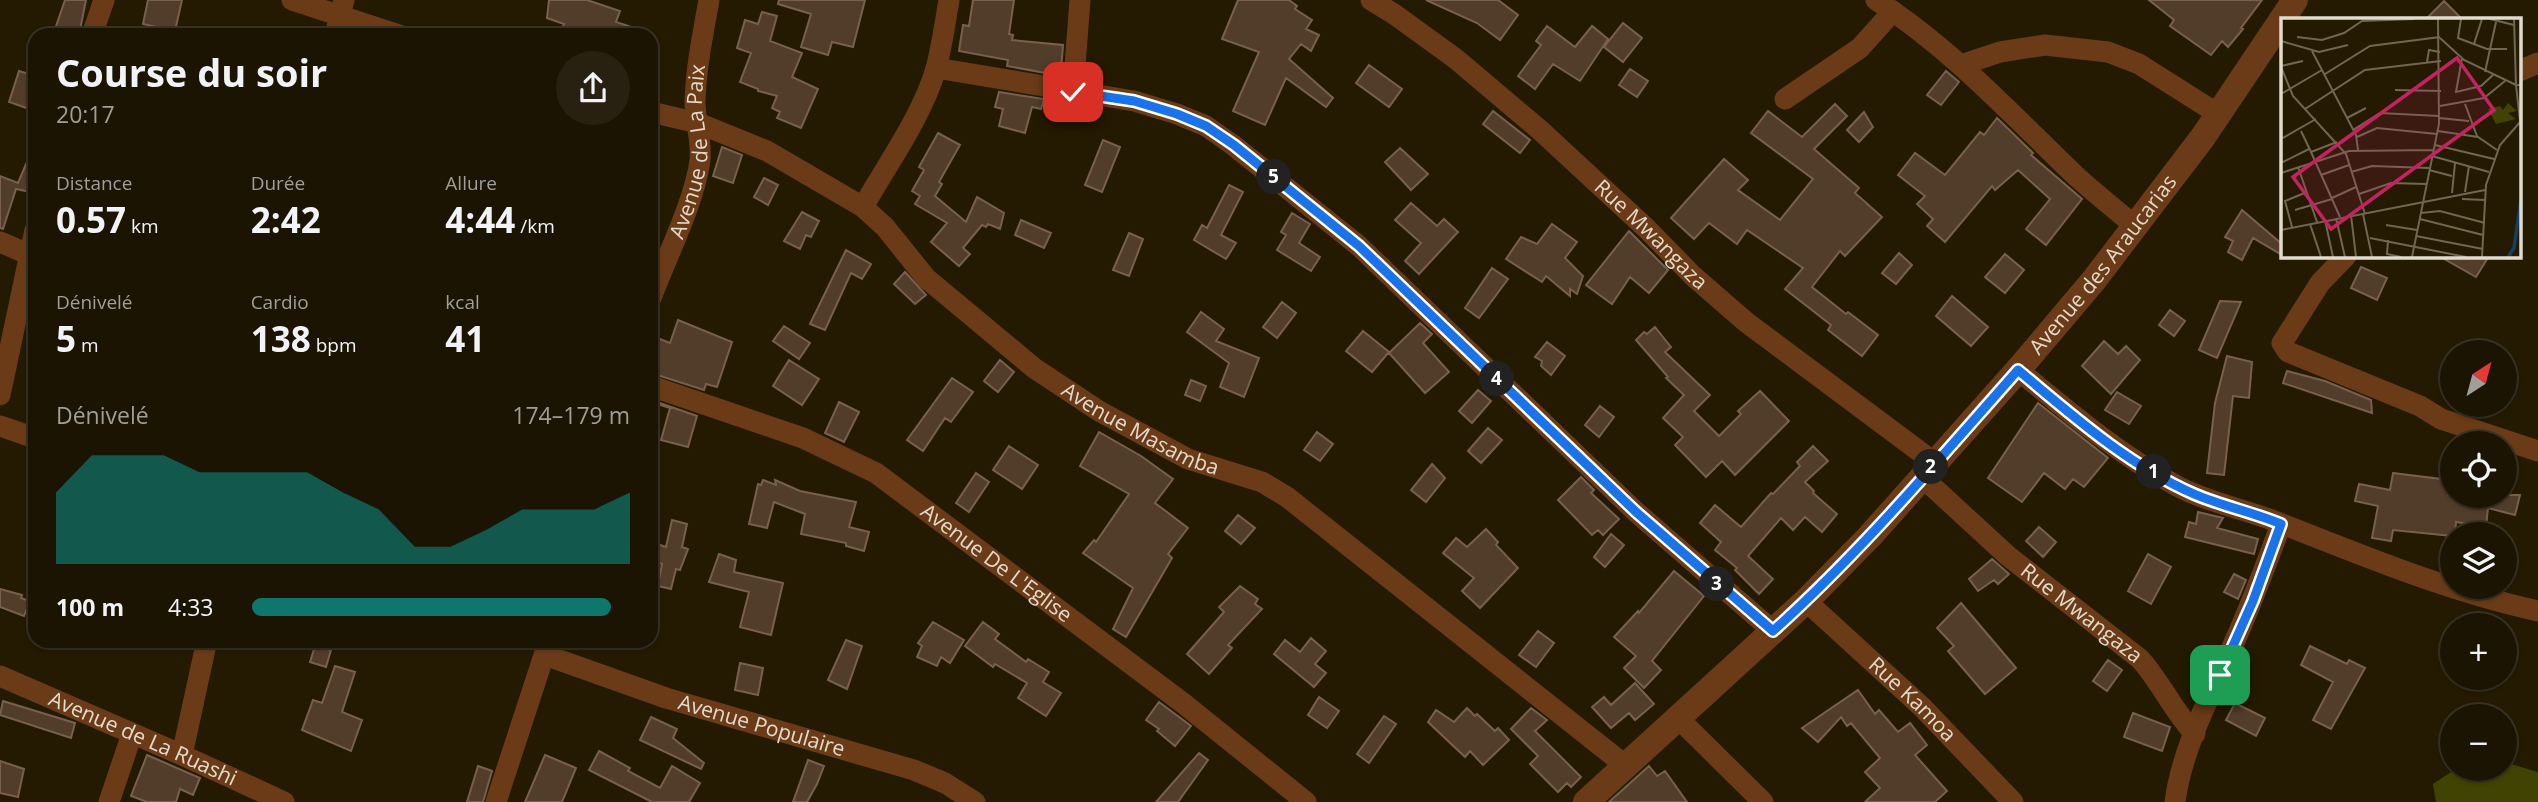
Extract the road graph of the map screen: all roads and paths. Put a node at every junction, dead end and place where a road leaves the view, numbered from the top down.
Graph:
1 (104, 0) edge
2 (292, 0) edge
3 (709, 0) edge
4 (949, 0) edge
5 (1080, 0) edge
6 (1371, 0) edge
7 (2295, 0) edge
8 (1884, 6) edge
9 (340, 17) edge
10 (2283, 18) edge
11 (2281, 21) edge
12 (94, 28) edge
13 (376, 28) edge
14 (2538, 63) edge
15 (1961, 65) junction
16 (936, 68) junction
17 (2520, 71) edge
18 (1073, 92) junction
19 (1784, 99) dead end
20 (658, 114) edge
21 (2218, 114) junction
22 (698, 123) junction
23 (863, 207) junction
24 (2135, 226) junction
25 (0, 242) edge
26 (28, 254) edge
27 (2345, 257) edge
28 (28, 259) edge
29 (658, 278) edge
30 (2018, 370) junction
31 (658, 388) edge
32 (0, 395) edge
33 (0, 426) edge
34 (28, 436) edge
35 (2538, 451) edge
36 (1928, 470) junction
37 (2281, 524) junction
38 (1806, 601) junction
39 (2538, 611) edge
40 (1773, 631) junction
41 (205, 648) edge
42 (547, 648) edge
43 (1, 678) edge
44 (1678, 718) junction
45 (2195, 733) junction
46 (132, 734) junction
47 (182, 755) junction
48 (1626, 766) junction
49 (109, 802) edge
50 (284, 802) edge
51 (496, 802) edge
52 (975, 802) edge
53 (1306, 802) edge
54 (1586, 802) edge
55 (1763, 802) edge
56 (2013, 802) edge
57 (2175, 802) edge

1 - 12 street
2 - 9 street
3 - 22 street, Avenue de La Paix
4 - 16 street
5 - 18 street
6 - 36 street, Rue Mwangaza
7 - 10 street, Avenue des Araucarias
8 - 15 street
8 - 19 street
9 - 13 street
11 - 21 street, Avenue des Araucarias
14 - 17 street
15 - 21 street
15 - 24 street
16 - 18 street
16 - 23 street
18 - 40 street
20 - 22 street, Avenue Masamba
21 - 24 street, Avenue des Araucarias
22 - 23 street, Avenue Masamba
22 - 29 street, Avenue de La Paix
23 - 48 street, Avenue Masamba
24 - 30 street, Avenue des Araucarias
25 - 26 street
27 - 35 street
28 - 32 street
30 - 36 street, Avenue des Araucarias
30 - 37 street
31 - 53 street, Avenue De L'Eglise
33 - 34 street
36 - 38 street, Avenue des Araucarias
36 - 45 street, Rue Mwangaza
37 - 39 street
37 - 45 street
38 - 40 street, Avenue des Araucarias
38 - 56 street, Rue Kamoa
40 - 44 street, Avenue des Araucarias
41 - 47 street
42 - 51 street
42 - 52 street, Avenue Populaire
43 - 46 street, Avenue de La Ruashi
44 - 48 street, Avenue des Araucarias
44 - 55 street
45 - 57 street
46 - 47 street, Avenue de La Ruashi
46 - 49 street
47 - 50 street, Avenue de La Ruashi
48 - 54 street, Avenue des Araucarias

